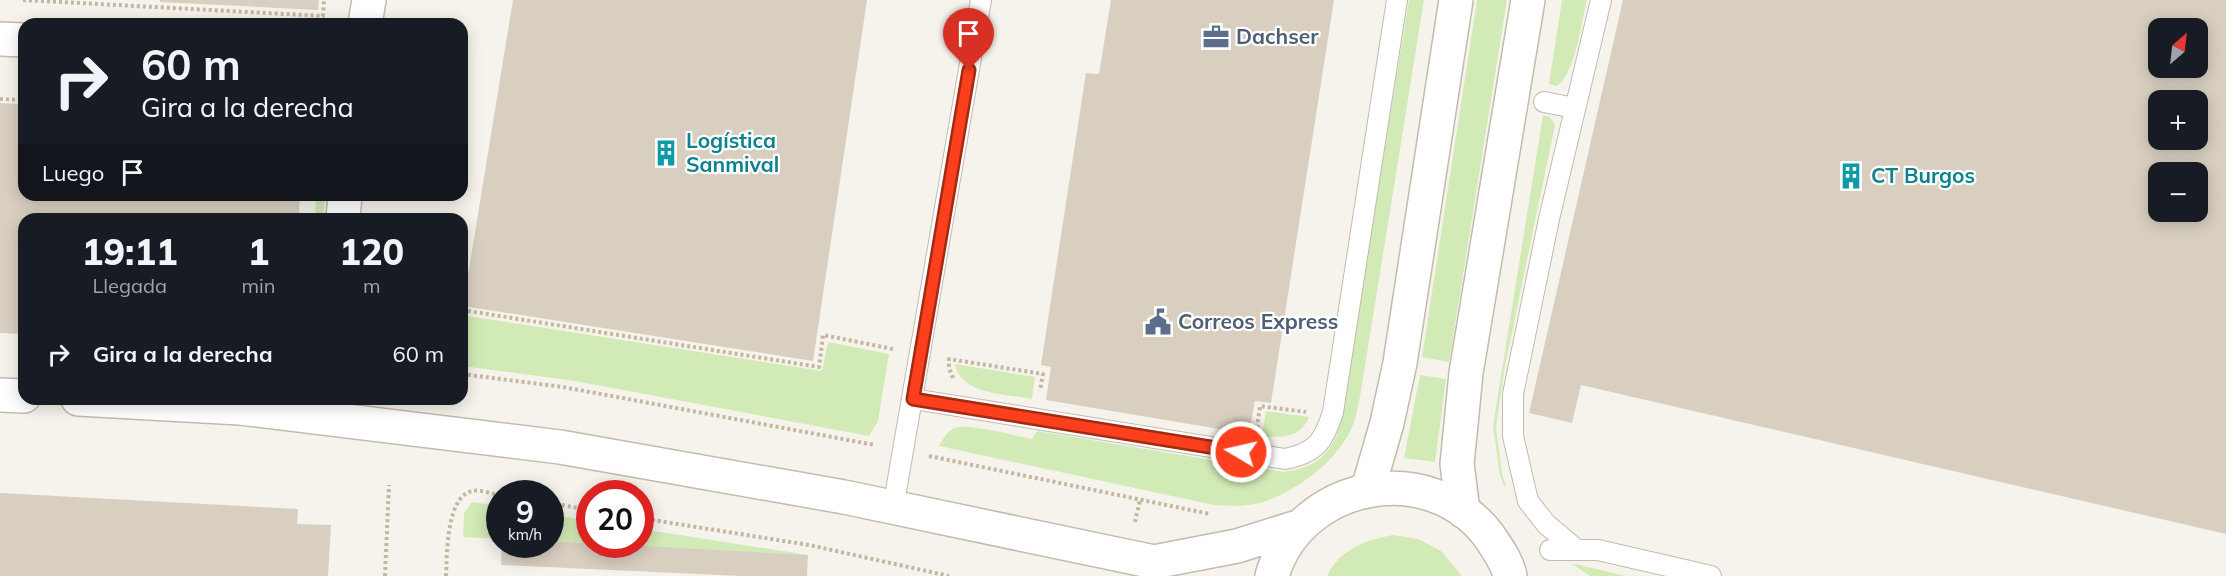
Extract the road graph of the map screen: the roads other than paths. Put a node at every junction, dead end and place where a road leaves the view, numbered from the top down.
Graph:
1 (369, 0) edge
2 (981, 0) edge
3 (1396, 0) edge
4 (1456, 0) edge
5 (1528, 0) edge
6 (1601, 0) edge
7 (366, 18) edge
8 (0, 39) edge
9 (18, 40) edge
10 (1544, 102) dead end
11 (1575, 108) junction
12 (0, 394) edge
13 (18, 396) edge
14 (913, 399) junction
15 (186, 405) edge
16 (329, 409) edge
17 (1368, 489) junction
18 (893, 508) junction
19 (1463, 511) junction
20 (1301, 526) junction
21 (1550, 550) dead end
22 (1577, 550) junction
23 (1165, 569) edge
24 (1512, 575) edge
25 (1272, 576) edge
26 (1711, 576) edge

1 - 7 street
2 - 14 lane
3 - 14 lane
4 - 17 street
5 - 19 street
6 - 11 lane
8 - 9 street
10 - 11 lane
11 - 22 lane
12 - 13 street
14 - 18 lane
15 - 16 street
16 - 18 street
17 - 19 street
17 - 20 street
18 - 23 street
19 - 24 street
20 - 23 street
20 - 25 street
21 - 22 lane
22 - 26 lane

